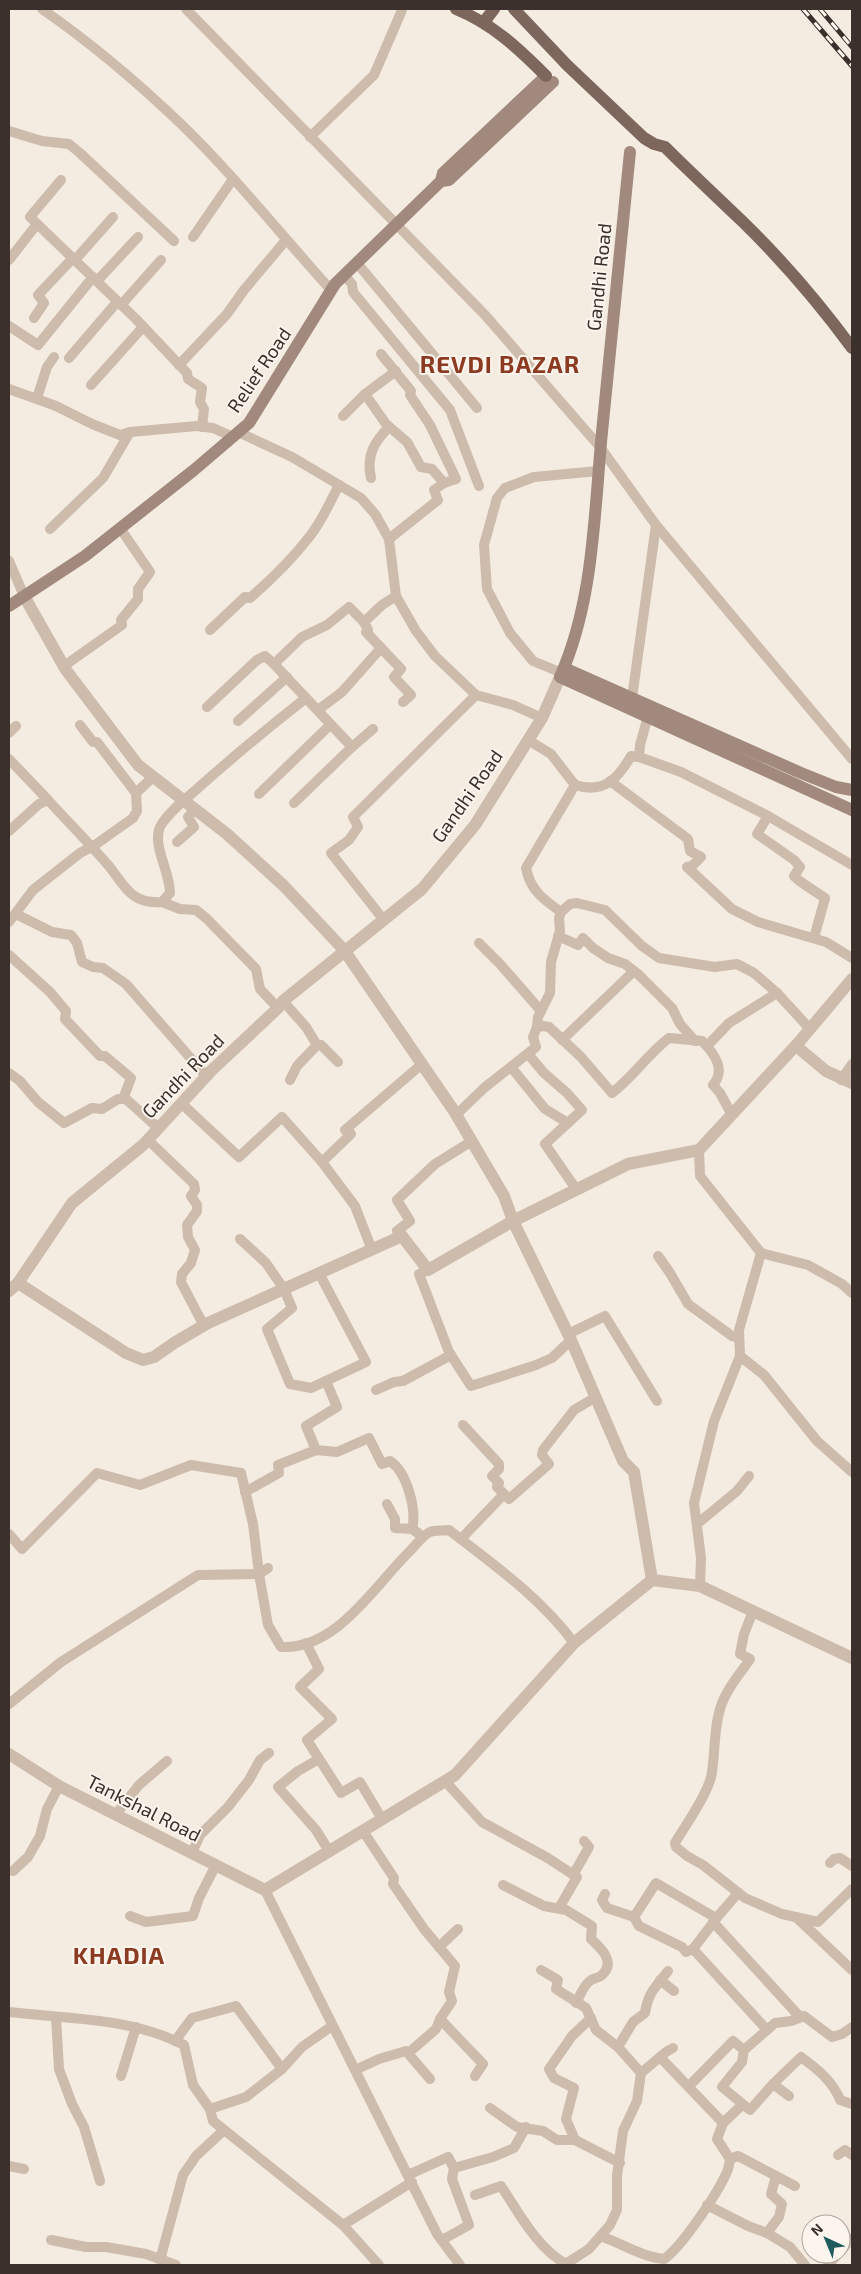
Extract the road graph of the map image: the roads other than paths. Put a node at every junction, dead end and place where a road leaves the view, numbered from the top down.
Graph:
1 (42, 9) edge
2 (186, 9) edge
3 (456, 9) edge
4 (494, 9) edge
5 (514, 9) edge
6 (402, 10) dead end
7 (486, 24) junction
8 (9, 131) edge
9 (310, 136) junction
10 (630, 152) dead end
11 (232, 179) junction
12 (61, 180) dead end
13 (113, 218) dead end
14 (37, 224) junction
15 (398, 224) junction
16 (138, 237) dead end
17 (193, 237) dead end
18 (286, 240) junction
19 (174, 241) dead end
20 (74, 259) junction
21 (9, 260) edge
22 (161, 260) dead end
23 (357, 262) junction
24 (344, 275) junction
25 (95, 279) junction
26 (332, 290) junction
27 (119, 303) junction
28 (34, 318) dead end
29 (9, 326) edge
30 (143, 327) junction
31 (852, 348) edge
32 (381, 354) dead end
33 (54, 357) dead end
34 (69, 358) dead end
35 (179, 365) junction
36 (396, 371) junction
37 (91, 385) dead end
38 (9, 389) edge
39 (365, 394) junction
40 (38, 398) junction
41 (477, 408) dead end
42 (343, 416) dead end
43 (202, 427) junction
44 (389, 427) junction
45 (130, 432) junction
46 (236, 434) junction
47 (600, 447) junction
48 (598, 471) junction
49 (371, 478) dead end
50 (444, 483) junction
51 (339, 485) junction
52 (479, 486) dead end
53 (656, 526) junction
54 (120, 528) junction
55 (50, 529) dead end
56 (389, 539) junction
57 (9, 562) edge
58 (24, 596) junction
59 (396, 596) junction
60 (9, 606) edge
61 (364, 622) junction
62 (210, 630) dead end
63 (381, 648) junction
64 (274, 664) junction
65 (64, 666) junction
66 (562, 673) junction
67 (286, 676) junction
68 (476, 695) junction
69 (306, 698) junction
70 (632, 698) junction
71 (403, 702) dead end
72 (207, 707) dead end
73 (318, 710) junction
74 (648, 716) junction
75 (542, 718) junction
76 (238, 721) dead end
77 (80, 725) dead end
78 (330, 725) junction
79 (374, 728) dead end
80 (528, 740) junction
81 (352, 747) junction
82 (638, 757) junction
83 (9, 759) edge
84 (852, 759) edge
85 (153, 777) junction
86 (610, 781) junction
87 (575, 786) junction
88 (852, 790) edge
89 (136, 793) junction
90 (259, 794) dead end
91 (48, 800) junction
92 (184, 801) junction
93 (294, 803) dead end
94 (195, 809) junction
95 (852, 810) edge
96 (768, 816) junction
97 (9, 831) edge
98 (176, 842) dead end
99 (90, 848) junction
100 (852, 866) edge
101 (162, 902) junction
102 (561, 912) junction
103 (16, 914) junction
104 (383, 919) junction
105 (9, 922) edge
106 (558, 936) junction
107 (814, 938) junction
108 (478, 943) dead end
109 (344, 950) junction
110 (9, 955) edge
111 (852, 958) edge
112 (634, 971) junction
113 (852, 979) edge
114 (777, 993) junction
115 (280, 1004) junction
116 (541, 1011) junction
117 (537, 1027) junction
118 (810, 1029) junction
119 (562, 1040) junction
120 (695, 1041) junction
121 (317, 1044) junction
122 (707, 1046) junction
123 (796, 1046) junction
124 (528, 1054) junction
125 (338, 1062) dead end
126 (422, 1064) junction
127 (852, 1064) edge
128 (511, 1067) junction
129 (9, 1073) edge
130 (207, 1078) junction
131 (290, 1080) dead end
132 (847, 1081) edge
133 (123, 1099) junction
134 (182, 1103) junction
135 (456, 1114) junction
136 (732, 1115) junction
137 (568, 1123) junction
138 (158, 1128) junction
139 (148, 1140) junction
140 (472, 1141) junction
141 (699, 1150) junction
142 (322, 1162) junction
143 (576, 1190) junction
144 (513, 1221) junction
145 (400, 1237) junction
146 (240, 1240) dead end
147 (372, 1250) junction
148 (761, 1253) junction
149 (658, 1256) dead end
150 (428, 1270) junction
151 (319, 1272) junction
152 (13, 1287) edge
153 (284, 1289) junction
154 (852, 1293) edge
155 (204, 1326) junction
156 (570, 1337) junction
157 (739, 1338) junction
158 (451, 1355) junction
159 (740, 1356) junction
160 (326, 1381) junction
161 (376, 1390) dead end
162 (596, 1397) junction
163 (657, 1401) dead end
164 (463, 1424) dead end
165 (316, 1450) junction
166 (852, 1472) edge
167 (749, 1476) dead end
168 (245, 1492) junction
169 (504, 1494) junction
170 (387, 1504) dead end
171 (697, 1524) junction
172 (412, 1530) junction
173 (9, 1534) edge
174 (424, 1537) junction
175 (461, 1539) junction
176 (268, 1568) dead end
177 (259, 1574) junction
178 (652, 1580) junction
179 (700, 1586) junction
180 (753, 1611) junction
181 (306, 1643) junction
182 (574, 1643) junction
183 (852, 1658) edge
184 (9, 1704) edge
185 (270, 1753) dead end
186 (9, 1754) edge
187 (319, 1759) junction
188 (166, 1761) dead end
189 (445, 1781) junction
190 (59, 1786) junction
191 (116, 1814) junction
192 (382, 1819) junction
193 (363, 1831) junction
194 (584, 1841) dead end
195 (329, 1851) junction
196 (192, 1853) junction
197 (830, 1863) dead end
198 (216, 1865) junction
199 (852, 1866) edge
200 (13, 1871) dead end
201 (573, 1875) junction
202 (503, 1885) dead end
203 (852, 1889) edge
204 (265, 1890) junction
205 (738, 1893) junction
206 (605, 1894) dead end
207 (559, 1908) junction
208 (130, 1916) dead end
209 (795, 1916) junction
210 (634, 1917) junction
211 (714, 1920) junction
212 (458, 1929) dead end
213 (439, 1947) junction
214 (693, 1949) junction
215 (541, 1970) dead end
216 (852, 1970) edge
217 (668, 1971) dead end
218 (660, 1980) junction
219 (674, 1991) dead end
220 (576, 2003) junction
221 (9, 2012) edge
222 (56, 2017) junction
223 (800, 2017) junction
224 (591, 2018) junction
225 (440, 2019) junction
226 (332, 2026) junction
227 (136, 2027) junction
228 (852, 2027) edge
229 (767, 2030) junction
230 (175, 2041) junction
231 (618, 2047) junction
232 (673, 2048) dead end
233 (413, 2049) dead end
234 (744, 2050) junction
235 (660, 2057) junction
236 (282, 2069) junction
237 (355, 2070) junction
238 (641, 2073) junction
239 (121, 2076) dead end
240 (475, 2076) dead end
241 (430, 2080) dead end
242 (773, 2084) junction
243 (689, 2086) junction
244 (789, 2096) dead end
245 (742, 2104) junction
246 (852, 2104) edge
247 (490, 2108) dead end
248 (210, 2109) junction
249 (723, 2123) junction
250 (526, 2127) junction
251 (224, 2130) junction
252 (575, 2140) junction
253 (851, 2150) edge
254 (838, 2155) dead end
255 (730, 2159) junction
256 (620, 2163) junction
257 (9, 2166) edge
258 (24, 2168) dead end
259 (454, 2168) junction
260 (776, 2176) junction
261 (410, 2179) junction
262 (100, 2181) dead end
263 (795, 2186) dead end
264 (475, 2196) dead end
265 (706, 2205) junction
266 (343, 2225) junction
267 (767, 2233) junction
268 (602, 2236) junction
269 (51, 2240) dead end
270 (442, 2240) junction
271 (160, 2260) junction
272 (176, 2265) edge
273 (379, 2265) edge
274 (460, 2265) edge
275 (565, 2265) edge
276 (804, 2265) edge

1 - 11 street
2 - 9 street
3 - 7 main road
4 - 7 main road
5 - 31 main road
6 - 9 street
7 - 15 main road, Relief Road
8 - 19 street
9 - 15 street
10 - 47 main road, Gandhi Road
11 - 17 street
11 - 18 street
12 - 14 street
13 - 20 street
14 - 20 street
14 - 21 street
15 - 23 main road, Relief Road
15 - 47 street
16 - 25 street
18 - 26 street
18 - 35 street
20 - 25 street
20 - 28 street
22 - 27 street
23 - 24 main road, Relief Road
23 - 41 street
24 - 26 main road, Relief Road
24 - 52 street
25 - 27 street
25 - 29 street
26 - 46 main road, Relief Road
27 - 30 street
27 - 34 street
30 - 35 street
30 - 37 street
32 - 36 street
33 - 40 street
35 - 43 street
36 - 39 street
36 - 50 street
38 - 40 street
39 - 42 street
39 - 44 street
40 - 45 street
43 - 45 street
43 - 46 street
44 - 49 street
44 - 50 street
45 - 55 street
46 - 51 street
46 - 54 main road, Relief Road
47 - 48 main road, Gandhi Road
47 - 53 street
48 - 66 main road, Gandhi Road
48 - 66 street
50 - 56 street
51 - 56 street
51 - 62 street
53 - 70 street
53 - 84 street
54 - 58 main road, Relief Road
54 - 65 street
56 - 59 street
57 - 58 street
58 - 60 main road, Relief Road
58 - 65 street
59 - 61 street
59 - 68 street
61 - 63 street
61 - 64 street
63 - 71 street
63 - 73 street
64 - 67 street
64 - 72 street
65 - 85 street
66 - 70 main road
66 - 74 main road
66 - 75 street, Gandhi Road
67 - 69 street
67 - 76 street
68 - 75 street
68 - 104 street
69 - 73 street
69 - 92 street
70 - 88 main road
73 - 78 street
74 - 82 street
74 - 95 main road
75 - 80 street, Gandhi Road
77 - 89 street
78 - 81 street
78 - 90 street
79 - 81 street
80 - 87 street
80 - 104 street, Gandhi Road
81 - 93 street
82 - 86 street
82 - 96 street
83 - 91 street
85 - 89 street
85 - 92 street
86 - 87 street
86 - 107 street
87 - 102 street
89 - 99 street
91 - 97 street
91 - 99 street
92 - 94 street
92 - 101 street
94 - 98 street
94 - 109 street
96 - 100 street
96 - 107 street
99 - 101 street
99 - 103 street
101 - 115 street
102 - 106 street
102 - 114 street
103 - 105 street
103 - 130 street
104 - 109 street, Gandhi Road
106 - 112 street
106 - 116 street
107 - 111 street
108 - 116 street
109 - 115 street, Gandhi Road
109 - 126 street
110 - 133 street
112 - 119 street
112 - 120 street
113 - 118 street
114 - 118 street
114 - 122 street
115 - 121 street
115 - 130 street, Gandhi Road
116 - 117 street
117 - 119 street
117 - 124 street
118 - 123 street
119 - 120 street
120 - 122 street
121 - 125 street
121 - 131 street
122 - 136 street
123 - 132 street
123 - 136 street
124 - 128 street
124 - 137 street
126 - 135 street
126 - 142 street
127 - 132 street
128 - 135 street
128 - 137 street
129 - 133 street
130 - 134 street, Gandhi Road
133 - 138 street
134 - 138 street, Gandhi Road
134 - 142 street
135 - 140 street
136 - 141 street
137 - 143 street
138 - 139 street, Gandhi Road
139 - 152 street, Gandhi Road
139 - 155 street
140 - 144 street
140 - 145 street
141 - 143 street
141 - 148 street
142 - 147 street
143 - 144 street
144 - 150 street
144 - 156 street
145 - 147 street
145 - 150 street
146 - 153 street
147 - 151 street
148 - 154 street
148 - 157 street
149 - 157 street
150 - 158 street
151 - 153 street
151 - 160 street
152 - 155 street
153 - 155 street
153 - 160 street
156 - 158 street
156 - 162 street
156 - 163 street
157 - 159 street
158 - 161 street
159 - 166 street
159 - 171 street
160 - 165 street
162 - 169 street
162 - 178 street
164 - 169 street
165 - 168 street
165 - 172 street
167 - 171 street
168 - 173 street
168 - 177 street
169 - 175 street
170 - 172 street
171 - 179 street
172 - 174 street
174 - 175 street
174 - 181 street
175 - 182 street
176 - 177 street
177 - 181 street
177 - 184 street
178 - 179 street
178 - 182 street
179 - 180 street
180 - 183 street
180 - 205 street
181 - 187 street
182 - 189 street
185 - 196 street
186 - 190 street, Tankshal Road
187 - 192 street
187 - 195 street
188 - 191 street
189 - 192 street
189 - 201 street
190 - 191 street, Tankshal Road
190 - 200 street
191 - 196 street, Tankshal Road
192 - 193 street
193 - 195 street
193 - 213 street
194 - 201 street
195 - 204 street
196 - 198 street, Tankshal Road
197 - 199 street
198 - 204 street, Tankshal Road
198 - 208 street
201 - 207 street
202 - 207 street
203 - 209 street
204 - 226 street
205 - 209 street
205 - 211 street
206 - 210 street
207 - 220 street
209 - 216 street
210 - 211 street
210 - 214 street
211 - 214 street
211 - 223 street
212 - 213 street
213 - 225 street
214 - 229 street
215 - 220 street
217 - 218 street
218 - 219 street
218 - 231 street
220 - 224 street
221 - 222 street
222 - 227 street
222 - 262 street
223 - 228 street
223 - 229 street
224 - 231 street
224 - 252 street
225 - 233 street
225 - 240 street
226 - 236 street
226 - 237 street
227 - 230 street
227 - 239 street
229 - 234 street
230 - 236 street
230 - 248 street
231 - 238 street
232 - 235 street
234 - 243 street
234 - 245 street
235 - 238 street
235 - 243 street
236 - 248 street
237 - 241 street
237 - 261 street
238 - 256 street
242 - 244 street
242 - 245 street
242 - 246 street
243 - 249 street
245 - 249 street
247 - 250 street
248 - 251 street
249 - 255 street
250 - 252 street
250 - 259 street
251 - 266 street
251 - 271 street
252 - 256 street
253 - 254 street
255 - 260 street
255 - 265 street
256 - 268 street
257 - 258 street
259 - 261 street
259 - 270 street
260 - 263 street
260 - 267 street
261 - 266 street
261 - 270 street
264 - 275 street
265 - 267 street
265 - 268 street
266 - 273 street
267 - 276 street
268 - 275 street
269 - 271 street
270 - 274 street
271 - 272 street

